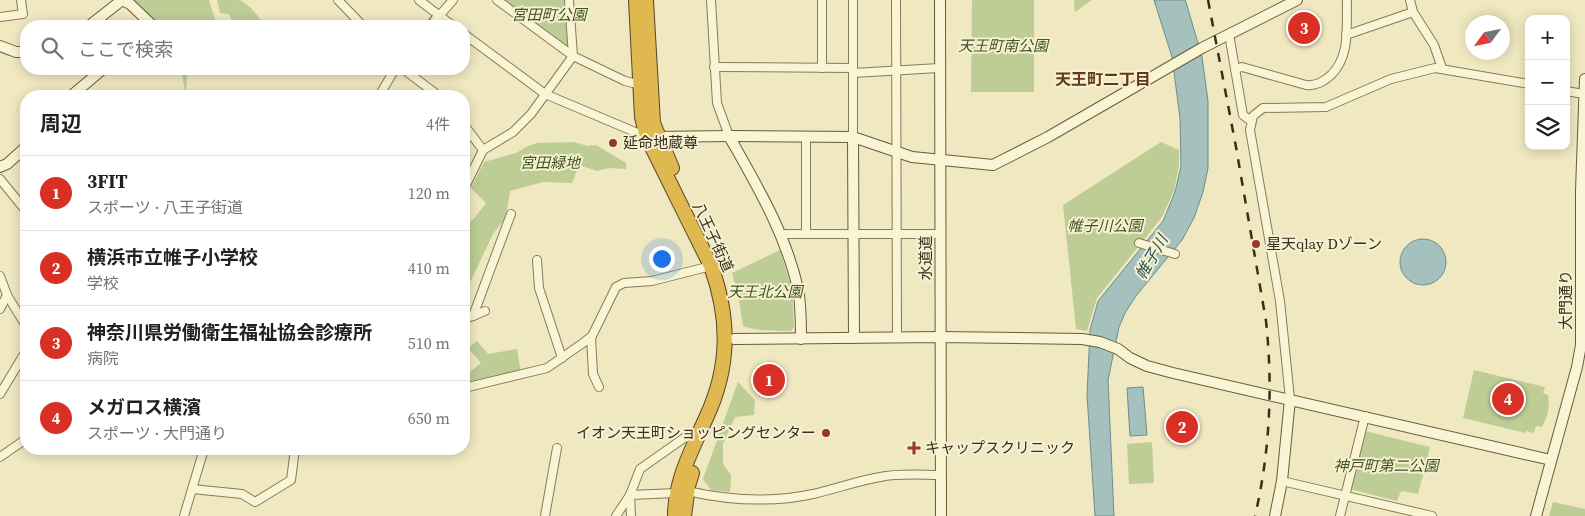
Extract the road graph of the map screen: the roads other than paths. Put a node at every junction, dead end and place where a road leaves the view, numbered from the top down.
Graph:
1 (21, 0) edge
2 (122, 0) edge
3 (338, 0) edge
4 (418, 0) edge
5 (453, 0) edge
6 (497, 0) edge
7 (569, 0) edge
8 (636, 0) edge
9 (646, 0) edge
10 (711, 0) edge
11 (822, 0) edge
12 (853, 0) edge
13 (896, 0) edge
14 (940, 0) edge
15 (1297, 0) edge
16 (1347, 0) edge
17 (1410, 0) edge
18 (1414, 12) junction
19 (0, 16) edge
20 (440, 16) junction
21 (97, 20) edge
22 (147, 20) edge
23 (356, 20) edge
24 (436, 20) edge
25 (445, 20) edge
26 (1229, 34) junction
27 (1346, 35) junction
28 (470, 38) edge
29 (0, 46) edge
30 (20, 52) edge
31 (573, 56) junction
32 (714, 67) junction
33 (822, 68) junction
34 (939, 68) junction
35 (1442, 68) junction
36 (1235, 69) junction
37 (853, 70) junction
38 (896, 72) junction
39 (95, 75) edge
40 (391, 75) edge
41 (411, 75) edge
42 (1585, 79) edge
43 (1525, 83) edge
44 (641, 84) junction
45 (78, 90) edge
46 (383, 90) edge
47 (431, 90) edge
48 (1570, 92) edge
49 (545, 94) junction
50 (1584, 94) edge
51 (1251, 121) junction
52 (470, 132) edge
53 (729, 136) junction
54 (806, 136) junction
55 (653, 137) junction
56 (853, 137) junction
57 (483, 150) junction
58 (20, 152) edge
59 (897, 152) junction
60 (940, 160) junction
61 (0, 167) edge
62 (470, 177) edge
63 (0, 179) edge
64 (20, 204) edge
65 (511, 214) dead end
66 (806, 233) junction
67 (854, 233) junction
68 (780, 234) junction
69 (897, 234) junction
70 (940, 234) junction
71 (1139, 243) dead end
72 (1175, 254) dead end
73 (537, 260) dead end
74 (711, 266) junction
75 (0, 276) edge
76 (2, 285) edge
77 (1583, 291) edge
78 (7, 295) junction
79 (0, 309) edge
80 (485, 311) dead end
81 (20, 316) edge
82 (472, 316) joint
83 (590, 337) junction
84 (941, 337) junction
85 (802, 338) junction
86 (854, 338) junction
87 (897, 338) junction
88 (734, 339) junction
89 (562, 358) junction
90 (20, 361) edge
91 (470, 387) edge
92 (599, 387) dead end
93 (0, 394) edge
94 (1290, 399) junction
95 (1365, 416) junction
96 (698, 435) junction
97 (20, 443) edge
98 (557, 448) dead end
99 (204, 455) edge
100 (294, 455) edge
101 (0, 457) edge
102 (1551, 460) junction
103 (941, 475) junction
104 (1282, 481) junction
105 (192, 488) junction
106 (682, 492) junction
107 (630, 495) junction
108 (1345, 496) junction
109 (184, 516) edge
110 (545, 516) edge
111 (616, 516) edge
112 (631, 516) edge
113 (675, 516) edge
114 (684, 516) edge
115 (941, 516) edge
116 (1275, 516) edge
117 (1340, 516) edge
118 (1432, 516) edge
119 (1536, 516) edge

1 - 19 street
2 - 21 street
2 - 22 street
3 - 23 street
4 - 20 street
5 - 20 street
6 - 31 street
7 - 31 street
8 - 44 highway, 八王子街道
9 - 55 highway, 八王子街道
10 - 32 street
11 - 33 street
12 - 37 street
13 - 38 street
14 - 34 street, 水道道
15 - 26 street
16 - 27 street
17 - 18 street
18 - 27 street
18 - 35 street
20 - 24 street
20 - 25 street
26 - 36 street
26 - 60 street
27 - 36 street
28 - 49 street
29 - 30 street
31 - 44 street
31 - 49 street
32 - 33 street
32 - 53 street
33 - 37 street
34 - 38 street
34 - 60 street, 水道道
35 - 43 street
35 - 51 street
36 - 51 street
37 - 38 street
37 - 56 street
38 - 59 street
39 - 45 street
40 - 46 street
41 - 47 street
42 - 50 street, 大門通り
44 - 55 highway, 八王子街道
48 - 50 street
49 - 55 street
49 - 57 street
50 - 77 street, 大門通り
51 - 94 street
52 - 57 street
53 - 54 street
53 - 55 street
53 - 68 street
54 - 56 street
54 - 66 street
55 - 74 highway, 八王子街道
55 - 88 highway, 八王子街道
56 - 59 street
56 - 67 street
57 - 62 street
58 - 61 street
59 - 60 street
59 - 69 street
60 - 70 street, 水道道
63 - 64 street
65 - 82 street
66 - 67 street
66 - 68 street
67 - 69 street
67 - 86 street
68 - 85 street
69 - 70 street
69 - 87 street
70 - 84 street, 水道道
71 - 72 street
73 - 89 street
74 - 83 street
74 - 96 highway, 八王子街道
75 - 76 street
76 - 78 street
77 - 102 street, 大門通り
78 - 79 street
78 - 81 street
80 - 82 street
83 - 89 street
83 - 92 street
84 - 87 street
84 - 94 street
84 - 103 street, 水道道
85 - 86 street
85 - 88 street
86 - 87 street
88 - 106 highway, 八王子街道
89 - 91 street
90 - 93 street
94 - 95 street
94 - 104 street
95 - 102 street
95 - 108 street
96 - 106 highway, 八王子街道
96 - 107 street
97 - 101 street
98 - 110 street
99 - 105 street
100 - 105 street
102 - 119 street, 大門通り
103 - 106 street
103 - 115 street, 水道道
104 - 108 street
104 - 116 street
105 - 109 street
106 - 107 street
106 - 113 highway, 八王子街道
106 - 114 highway, 八王子街道
107 - 111 street
107 - 112 street
108 - 117 street
108 - 118 street

